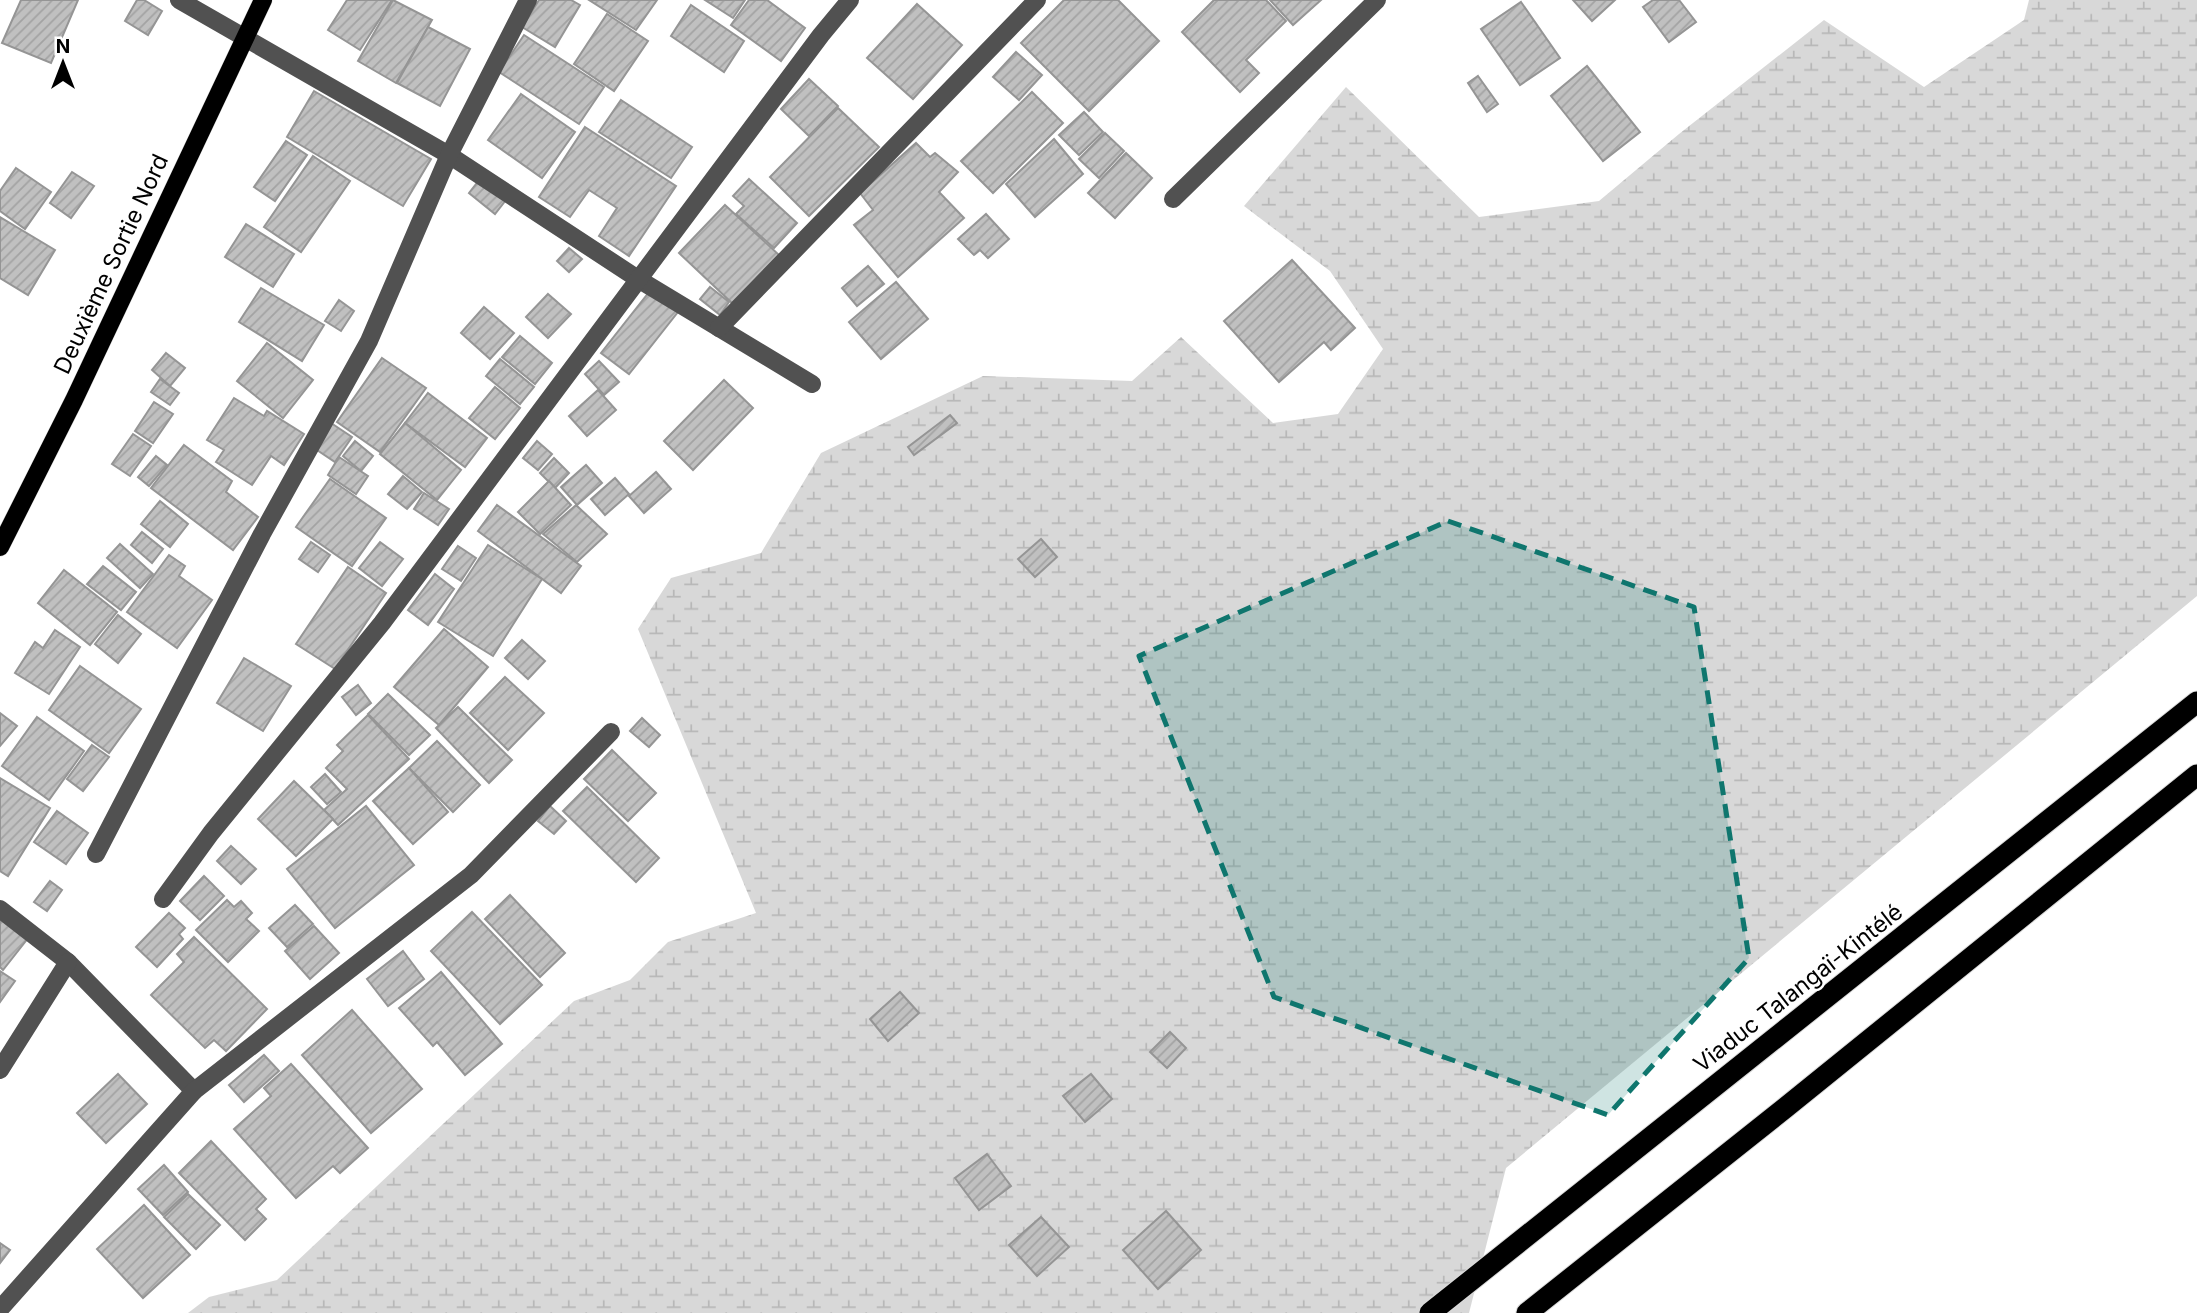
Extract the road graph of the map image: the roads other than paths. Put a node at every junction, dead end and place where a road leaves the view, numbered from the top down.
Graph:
1 (179, 0) edge
2 (263, 0) edge
3 (528, 0) edge
4 (850, 0) edge
5 (1037, 0) edge
6 (1377, 0) edge
7 (244, 38) junction
8 (449, 155) junction
9 (1173, 199) dead end
10 (638, 279) junction
11 (719, 328) junction
12 (812, 384) dead end
13 (0, 547) edge
14 (2197, 702) edge
15 (611, 732) dead end
16 (2197, 775) edge
17 (96, 854) dead end
18 (163, 899) dead end
19 (0, 909) edge
20 (68, 962) junction
21 (0, 1070) edge
22 (194, 1091) junction
23 (0, 1309) edge
24 (1430, 1313) edge
25 (1527, 1313) edge

1 - 7 street
2 - 7 main road, Deuxième Sortie Nord
3 - 8 street
4 - 10 street
5 - 11 street
6 - 9 street
7 - 8 street
7 - 13 main road, Deuxième Sortie Nord
8 - 10 street
8 - 17 street
10 - 11 street
10 - 18 street
11 - 12 street
14 - 24 highway, Viaduc Talangaï-Kintélé
15 - 22 street
16 - 25 highway
19 - 20 street
20 - 21 street
20 - 22 street
22 - 23 street

